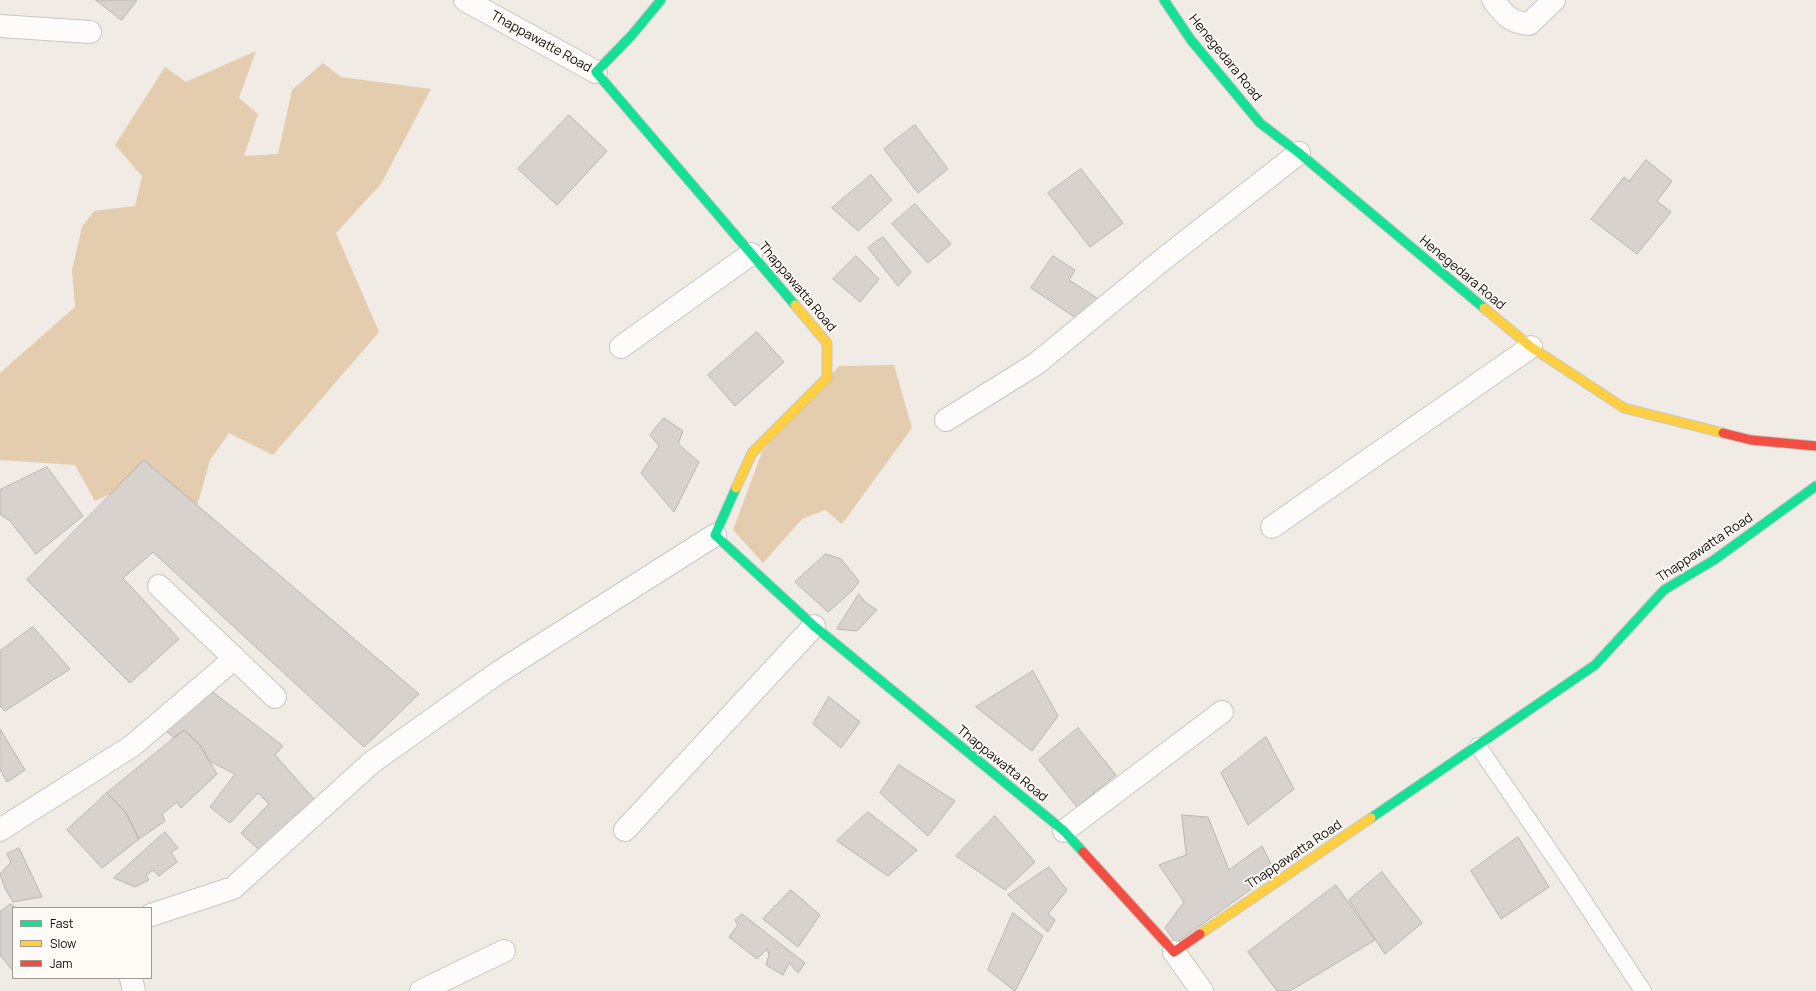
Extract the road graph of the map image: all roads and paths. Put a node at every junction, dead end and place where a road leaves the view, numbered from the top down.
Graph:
1 (465, 0) edge
2 (661, 0) edge
3 (1164, 0) edge
4 (1493, 0) edge
5 (1554, 0) edge
6 (0, 26) edge
7 (90, 32) dead end
8 (596, 72) junction
9 (1299, 153) junction
10 (751, 254) junction
11 (621, 347) dead end
12 (1530, 347) junction
13 (946, 420) dead end
14 (1816, 446) edge
15 (1816, 486) edge
16 (1272, 527) dead end
17 (715, 535) junction
18 (158, 586) dead end
19 (814, 626) junction
20 (235, 658) junction
21 (275, 696) dead end
22 (1222, 712) dead end
23 (1478, 746) junction
24 (0, 830) edge
25 (625, 830) dead end
26 (1064, 832) junction
27 (152, 915) edge
28 (504, 951) dead end
29 (1174, 952) junction
30 (131, 979) edge
31 (134, 991) edge
32 (421, 991) edge
33 (1202, 991) edge
34 (1643, 991) edge

1 - 8 street, Thappawatte Road
2 - 8 street
3 - 9 street, Henegedara Road
4 - 5 street
6 - 7 street
8 - 10 street, Thappawatta Road
9 - 12 street, Henegedara Road
9 - 13 street
10 - 11 street
10 - 17 street, Thappawatta Road
12 - 14 street, Henegedara Road
12 - 16 street
15 - 23 street, Thappawatta Road
17 - 19 street, Thappawatta Road
17 - 27 street
18 - 20 street
19 - 25 street
19 - 26 street, Thappawatta Road
20 - 21 street
20 - 24 street
22 - 26 street
23 - 29 street, Thappawatta Road
23 - 34 lane
26 - 29 street, Thappawatta Road
28 - 32 street
29 - 33 street
30 - 31 street

